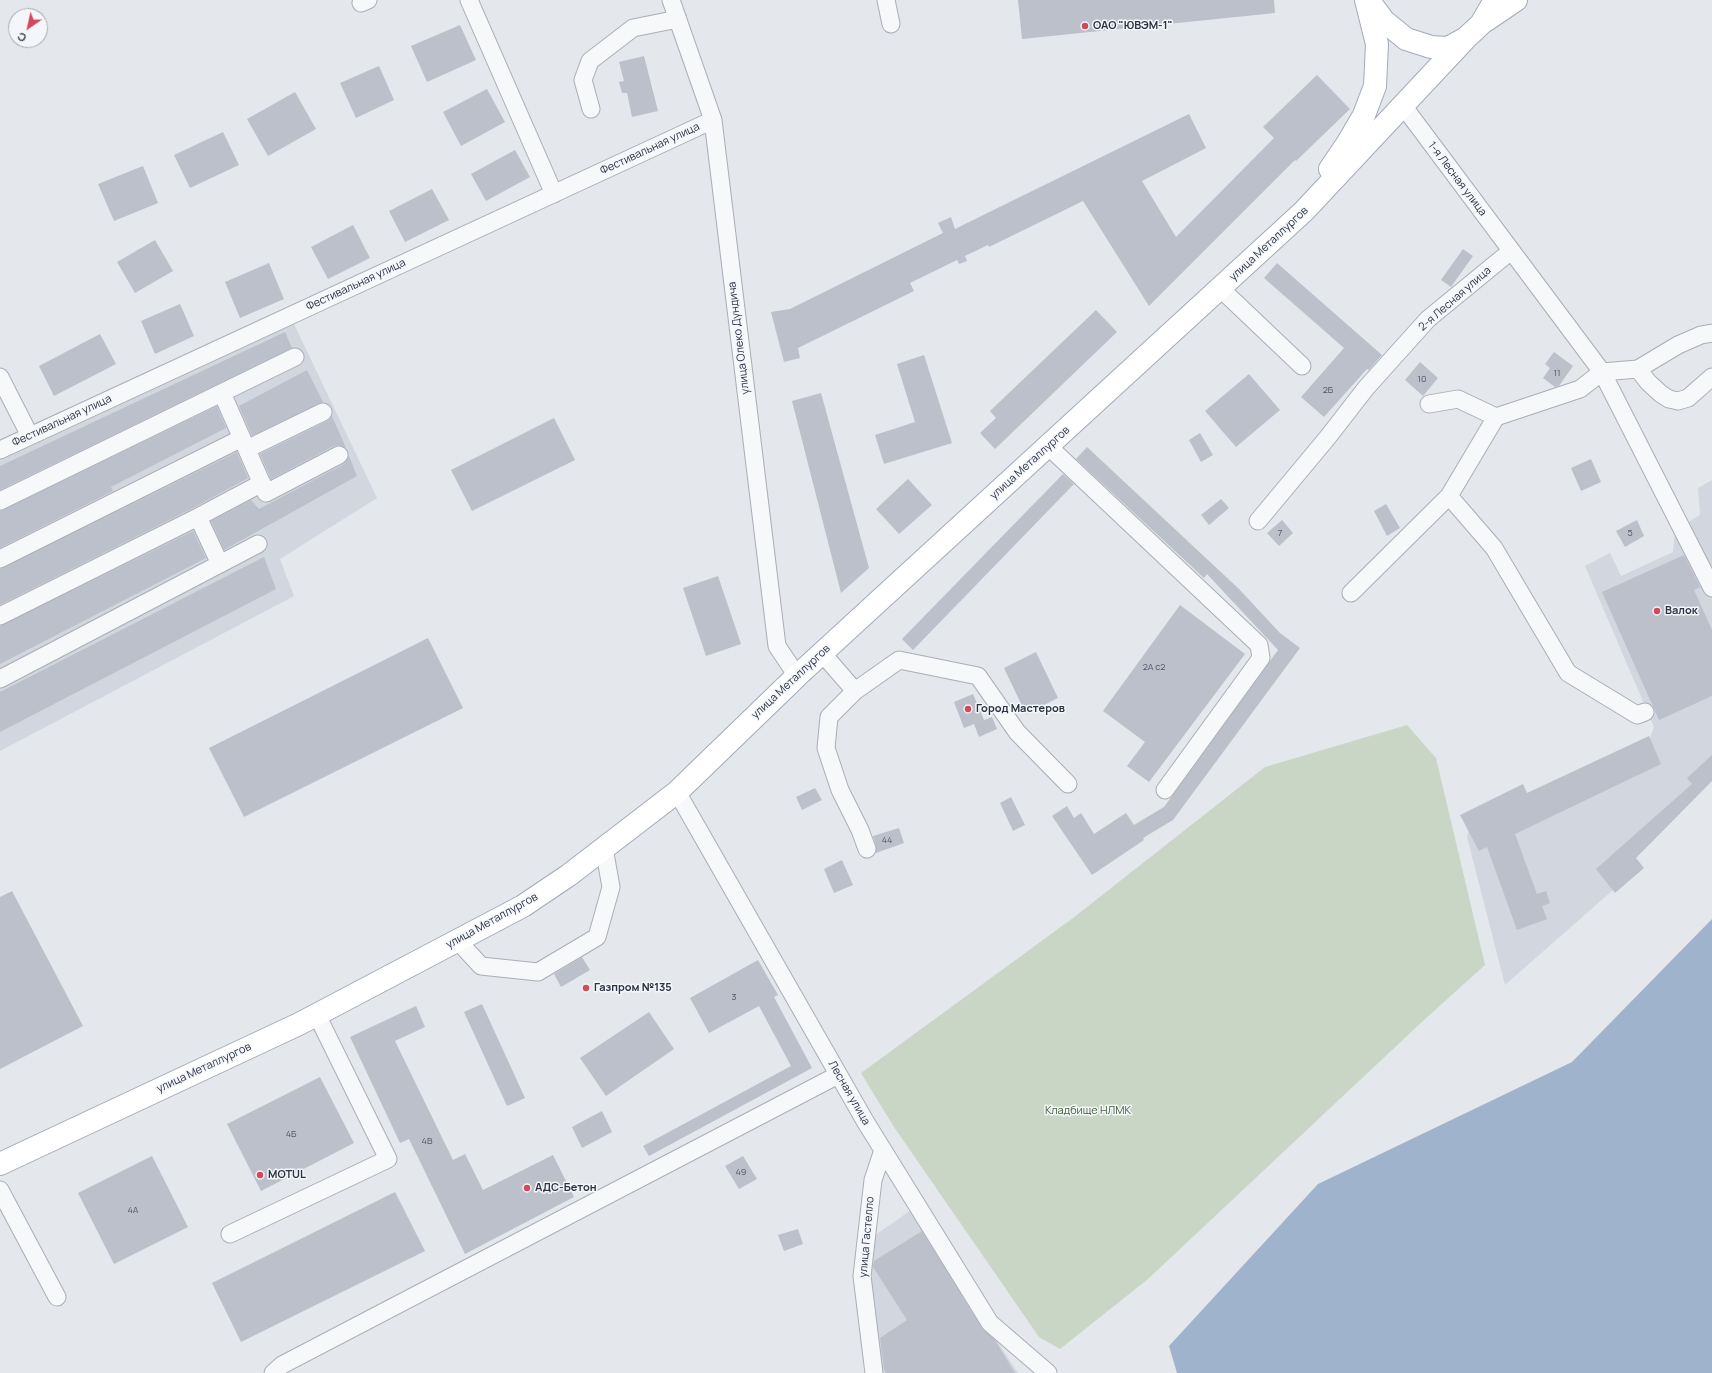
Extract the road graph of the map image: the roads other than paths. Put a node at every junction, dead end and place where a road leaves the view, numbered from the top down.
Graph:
1 (469, 0) edge
2 (671, 0) edge
3 (886, 0) edge
4 (1367, 0) edge
5 (1495, 0) edge
6 (1516, 0) edge
7 (678, 19) junction
8 (891, 24) dead end
9 (1474, 31) junction
10 (1404, 107) junction
11 (591, 109) dead end
12 (713, 120) junction
13 (554, 194) junction
14 (1304, 211) junction
15 (1511, 251) junction
16 (1221, 289) junction
17 (1712, 333) edge
18 (295, 357) dead end
19 (1302, 366) dead end
20 (1638, 369) junction
21 (1602, 372) junction
22 (0, 377) edge
23 (1712, 377) edge
24 (222, 393) junction
25 (1429, 404) dead end
26 (323, 412) dead end
27 (1496, 417) junction
28 (30, 436) junction
29 (244, 443) junction
30 (1048, 446) junction
31 (0, 450) edge
32 (339, 455) dead end
33 (262, 482) junction
34 (1449, 496) junction
35 (0, 501) edge
36 (198, 517) junction
37 (1258, 521) dead end
38 (258, 544) dead end
39 (0, 559) edge
40 (220, 564) junction
41 (1712, 588) edge
42 (1350, 593) dead end
43 (0, 616) edge
44 (822, 653) junction
45 (797, 676) junction
46 (0, 679) edge
47 (855, 691) junction
48 (1644, 712) dead end
49 (1068, 784) dead end
50 (1165, 790) dead end
51 (677, 792) junction
52 (604, 848) junction
53 (867, 849) dead end
54 (457, 940) junction
55 (317, 1015) junction
56 (838, 1075) junction
57 (882, 1150) junction
58 (0, 1164) edge
59 (0, 1190) edge
60 (230, 1234) dead end
61 (57, 1297) dead end
62 (273, 1373) edge
63 (874, 1373) edge
64 (1048, 1373) edge

1 - 13 street
2 - 7 street, улица Олеко Дундича
3 - 8 street
4 - 9 main road
4 - 14 main road
5 - 9 main road
6 - 9 main road, улица Металлургов
7 - 11 street
7 - 12 street, улица Олеко Дундича
9 - 10 main road, улица Металлургов
10 - 14 main road, улица Металлургов
10 - 15 street, 1-я Лесная улица
12 - 13 street, Фестивальная улица
12 - 45 street, улица Олеко Дундича
13 - 28 street, Фестивальная улица
14 - 16 main road, улица Металлургов
15 - 21 street
15 - 37 street, 2-я Лесная улица
16 - 19 street
16 - 30 main road, улица Металлургов
17 - 20 street
18 - 24 street
20 - 21 street
20 - 23 street
21 - 27 street
21 - 41 street
22 - 28 street
24 - 29 street
24 - 35 street
25 - 27 street
26 - 29 street
27 - 34 street
28 - 31 street, Фестивальная улица
29 - 33 street
29 - 39 street
30 - 44 main road, улица Металлургов
30 - 50 street
32 - 33 street
33 - 36 street
34 - 42 street
34 - 48 street
36 - 40 street
36 - 43 street
38 - 40 street
40 - 46 street
44 - 45 main road, улица Металлургов
44 - 47 street
45 - 51 main road, улица Металлургов
47 - 49 street
47 - 53 street
51 - 52 main road, улица Металлургов
51 - 56 street, Лесная улица
52 - 54 main road, улица Металлургов
52 - 54 street
54 - 55 main road, улица Металлургов
55 - 58 main road, улица Металлургов
55 - 60 street
56 - 57 street, Лесная улица
56 - 62 street
57 - 63 street, улица Гастелло
57 - 64 street, Лесная улица
59 - 61 street

